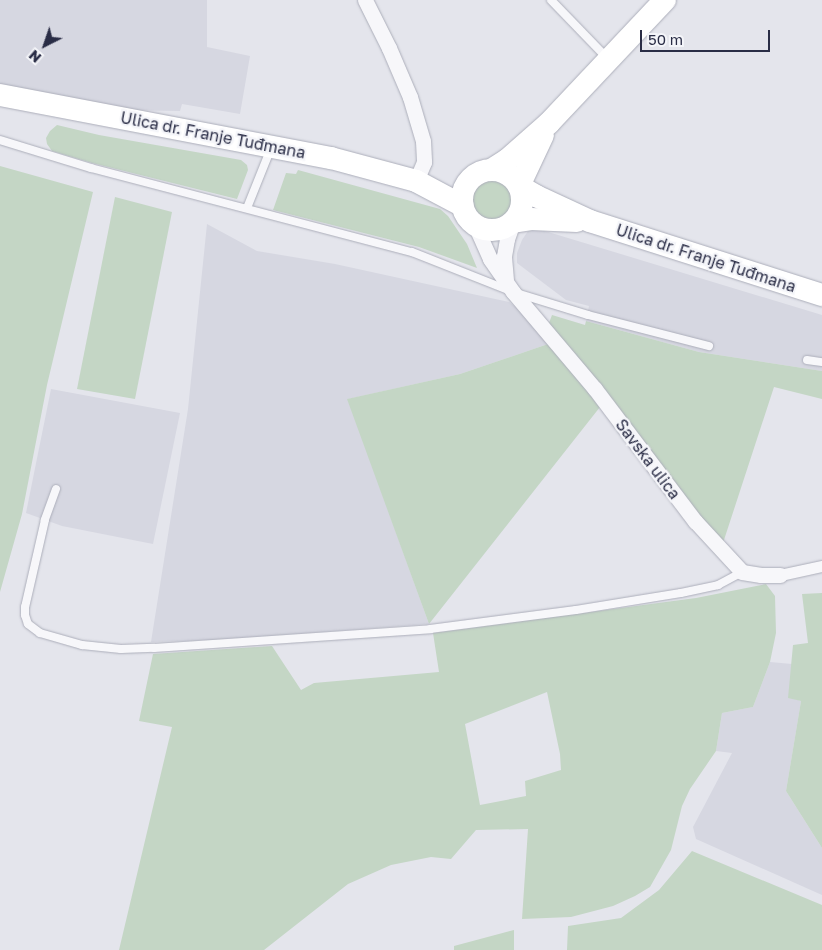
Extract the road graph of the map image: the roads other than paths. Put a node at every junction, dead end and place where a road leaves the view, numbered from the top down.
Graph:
1 (365, 0) edge
2 (551, 0) edge
3 (665, 0) edge
4 (608, 59) junction
5 (0, 95) edge
6 (550, 123) junction
7 (0, 140) edge
8 (272, 146) junction
9 (491, 170) junction
10 (471, 179) junction
11 (420, 182) junction
12 (519, 186) junction
13 (463, 206) junction
14 (247, 208) junction
15 (590, 221) junction
16 (514, 222) junction
17 (475, 225) junction
18 (510, 287) junction
19 (822, 295) edge
20 (709, 346) dead end
21 (807, 360) dead end
22 (822, 362) edge
23 (56, 489) dead end
24 (822, 566) edge
25 (742, 572) junction
26 (780, 575) joint

1 - 11 street
2 - 4 lane
3 - 4 main road
4 - 6 main road
5 - 8 main road, Ulica dr. Franje Tuđmana
6 - 9 main road
6 - 12 main road
7 - 14 lane
8 - 11 main road, Ulica dr. Franje Tuđmana
8 - 14 lane
9 - 10 main road
9 - 12 main road
10 - 11 main road, Ulica dr. Franje Tuđmana
10 - 13 main road
11 - 13 main road, Ulica dr. Franje Tuđmana
12 - 15 main road, Ulica dr. Franje Tuđmana
12 - 16 main road
13 - 17 main road
14 - 18 lane
15 - 16 main road, Ulica dr. Franje Tuđmana
15 - 19 main road, Ulica dr. Franje Tuđmana
16 - 17 main road
16 - 18 street
17 - 18 street, Savska ulica
18 - 20 lane
18 - 25 street, Savska ulica
21 - 22 lane
23 - 25 lane
24 - 26 street
25 - 26 street

